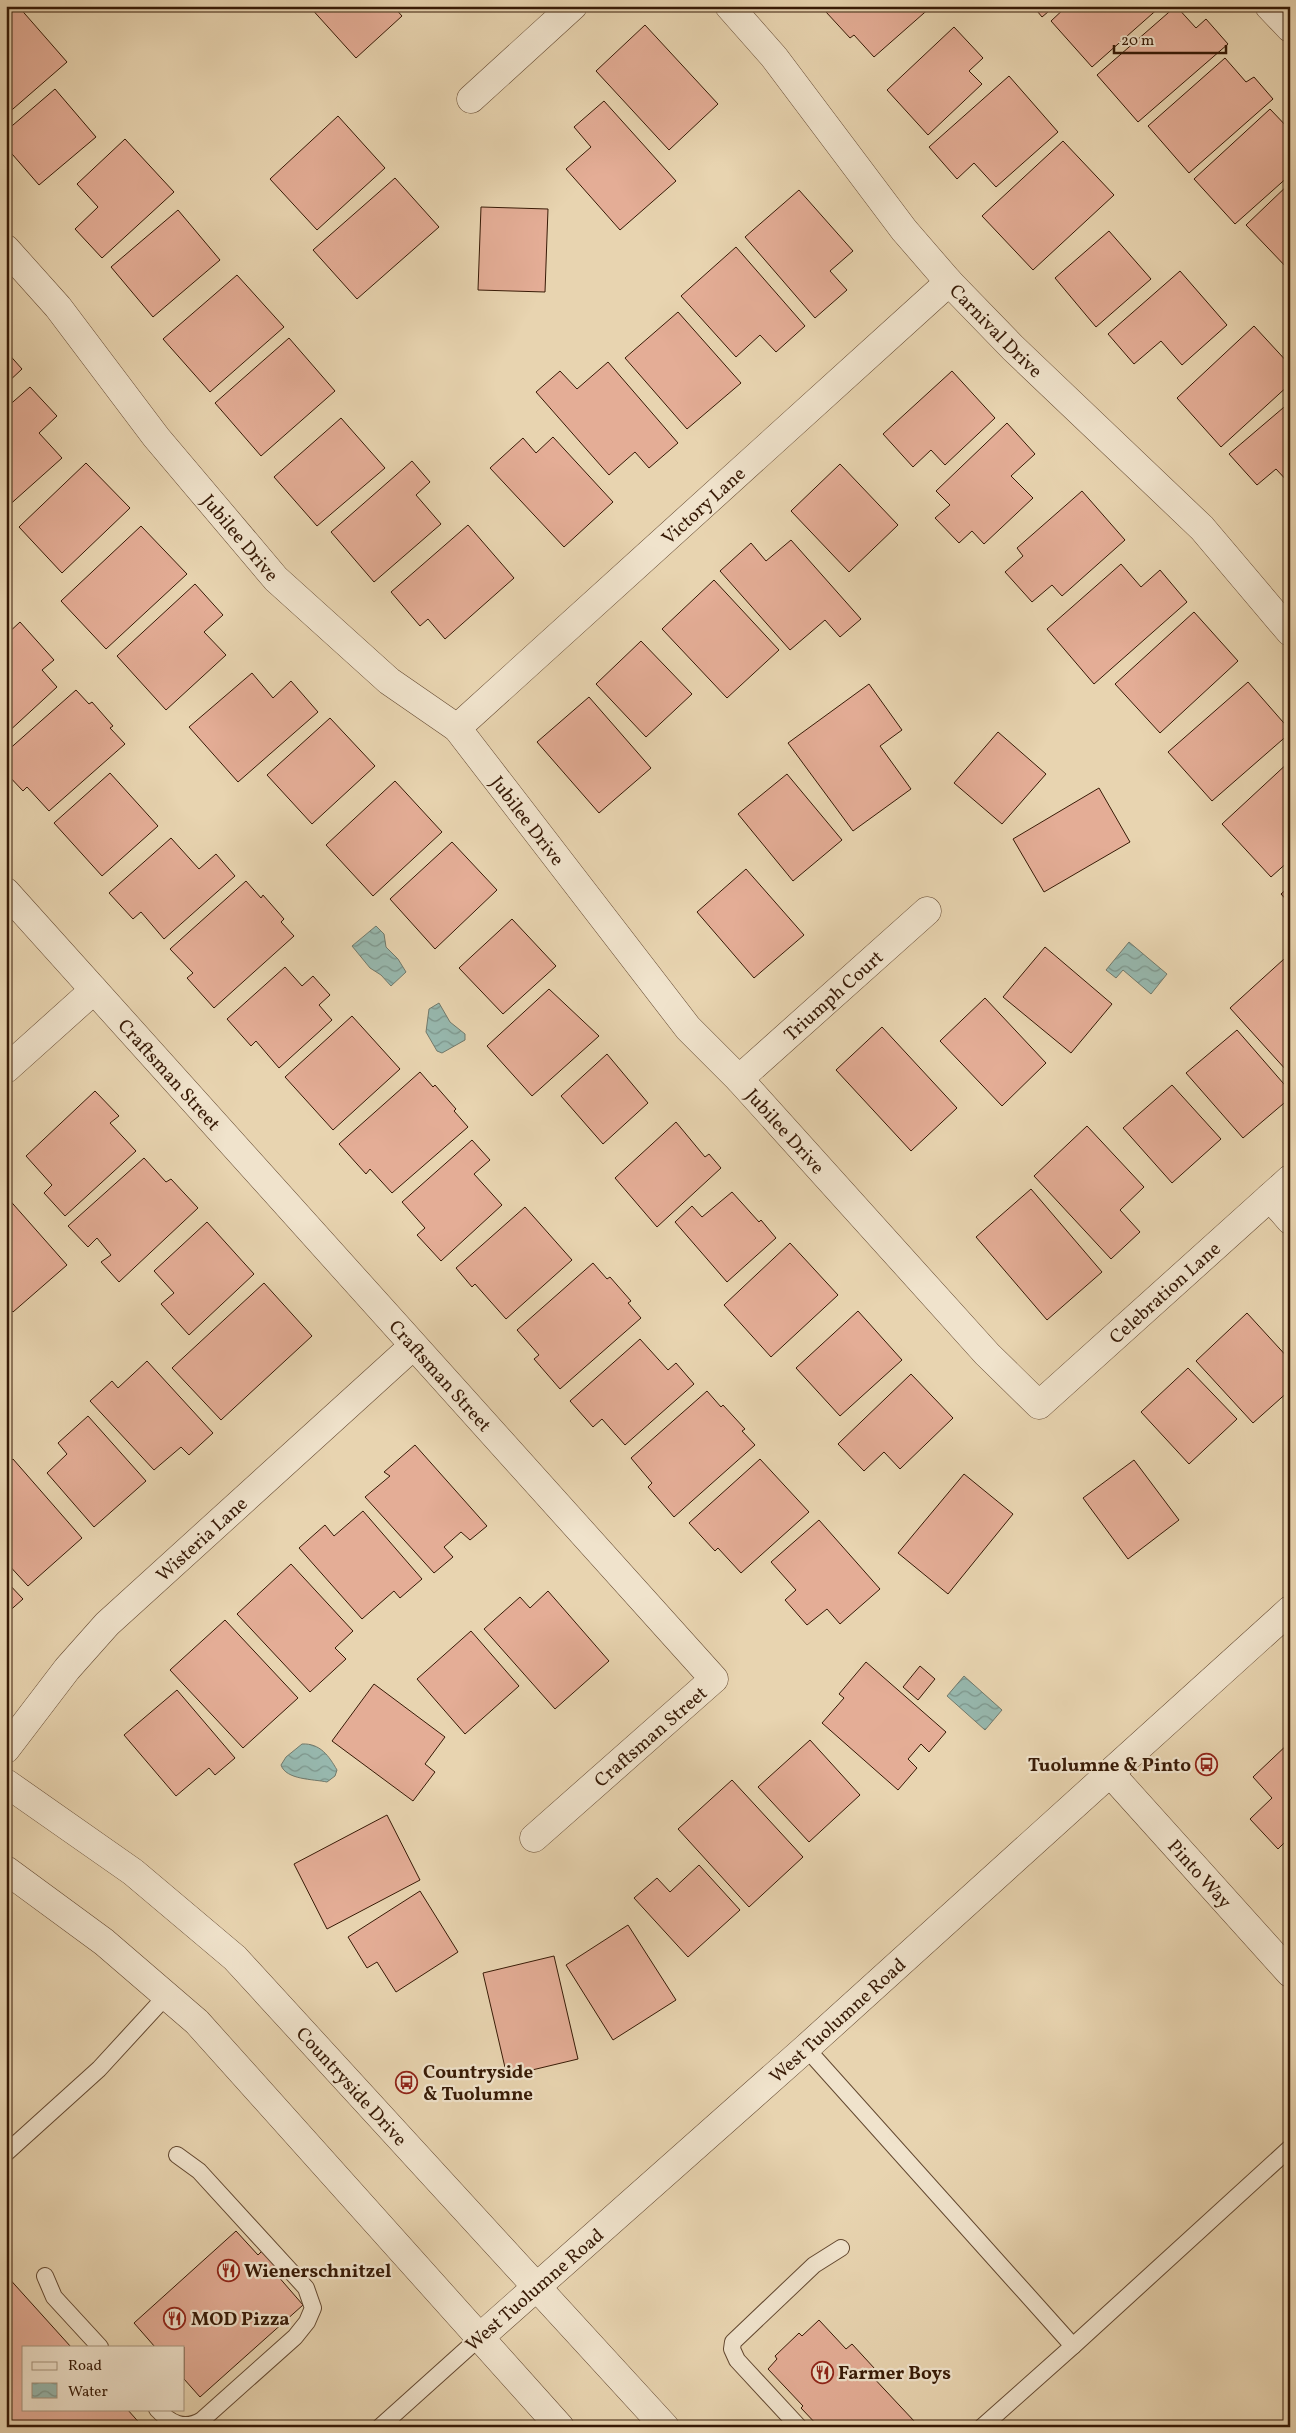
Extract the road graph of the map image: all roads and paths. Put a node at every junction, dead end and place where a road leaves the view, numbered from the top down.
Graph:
1 (573, 6) edge
2 (730, 6) edge
3 (1269, 6) edge
4 (1290, 28) edge
5 (471, 99) dead end
6 (6, 249) edge
7 (949, 282) junction
8 (1290, 632) edge
9 (457, 728) junction
10 (6, 892) edge
11 (927, 911) dead end
12 (94, 990) junction
13 (6, 1069) edge
14 (739, 1079) junction
15 (1290, 1179) edge
16 (1270, 1197) junction
17 (1290, 1220) edge
18 (413, 1346) junction
19 (1039, 1405) joint
20 (1290, 1610) edge
21 (6, 1749) edge
22 (1110, 1773) junction
23 (6, 1783) edge
24 (534, 1838) dead end
25 (6, 1870) edge
26 (1290, 1973) edge
27 (168, 1995) junction
28 (806, 2048) junction
29 (1290, 2148) edge
30 (6, 2153) edge
31 (177, 2155) dead end
32 (842, 2248) dead end
33 (45, 2276) dead end
34 (538, 2287) junction
35 (479, 2338) junction
36 (99, 2346) edge
37 (1073, 2346) junction
38 (158, 2410) edge
39 (380, 2427) edge
40 (560, 2427) edge
41 (666, 2427) edge
42 (799, 2427) edge
43 (982, 2427) edge

1 - 5 street
2 - 7 street, Carnival Drive
3 - 4 street
6 - 9 street, Jubilee Drive
7 - 8 street, Carnival Drive
7 - 9 street, Victory Lane
9 - 14 street, Jubilee Drive
10 - 12 street, Craftsman Street
11 - 14 street, Triumph Court
12 - 13 street
12 - 18 street, Craftsman Street
14 - 19 street, Jubilee Drive
15 - 16 street, Celebration Lane
16 - 17 street
16 - 19 street, Celebration Lane
18 - 21 street, Wisteria Lane
18 - 24 street, Craftsman Street
20 - 22 street, West Tuolumne Road
22 - 26 street, Pinto Way
22 - 28 street, West Tuolumne Road
23 - 34 street, Countryside Drive
25 - 27 street
27 - 30 lane
27 - 35 street
28 - 34 street, West Tuolumne Road
28 - 37 lane
29 - 37 lane
31 - 38 lane
32 - 42 lane
33 - 36 lane
34 - 35 street, West Tuolumne Road
34 - 41 street, Countryside Drive
35 - 39 lane, West Tuolumne Road
35 - 40 street
37 - 43 lane

